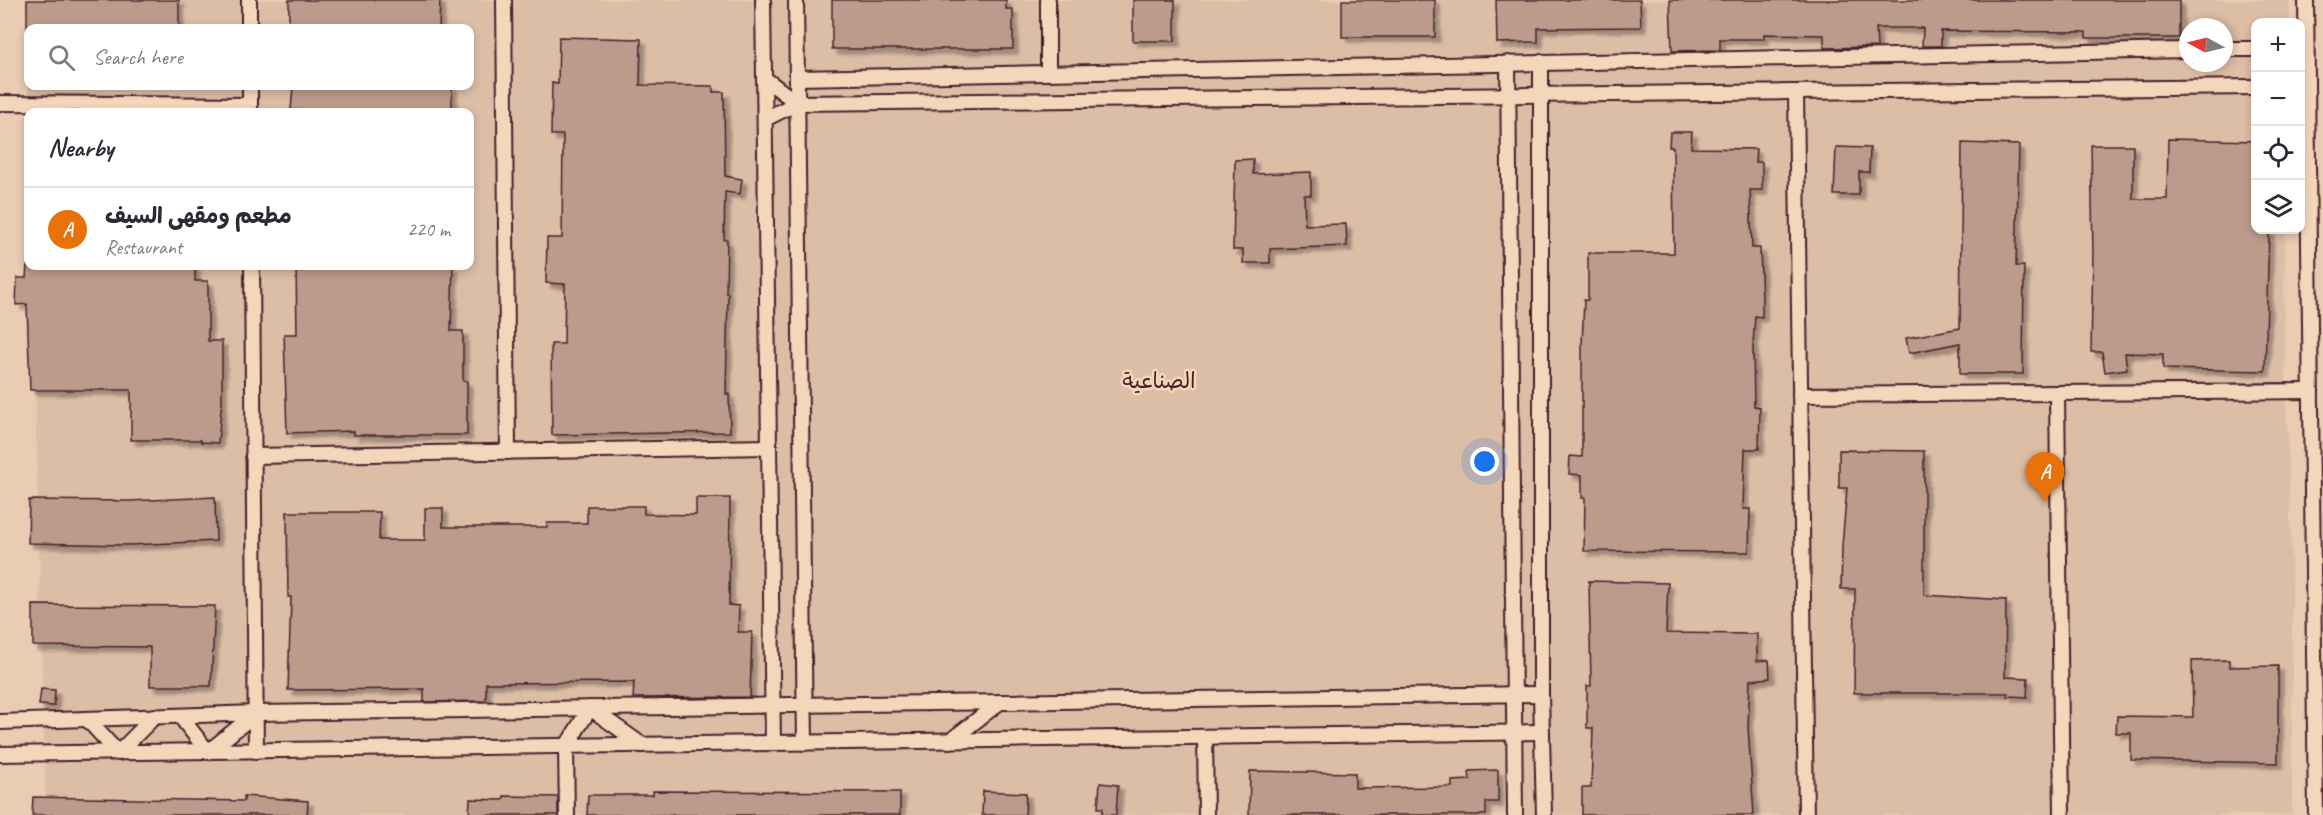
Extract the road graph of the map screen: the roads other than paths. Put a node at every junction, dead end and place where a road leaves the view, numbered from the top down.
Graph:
1 (249, 0) edge
2 (504, 0) edge
3 (763, 0) edge
4 (796, 0) edge
5 (1048, 0) edge
6 (2306, 0) edge
7 (249, 24) edge
8 (2305, 24) edge
9 (2233, 49) edge
10 (2251, 49) edge
11 (2179, 50) edge
12 (1541, 62) junction
13 (1508, 63) junction
14 (1048, 72) junction
15 (764, 78) junction
16 (796, 78) junction
17 (2251, 87) edge
18 (250, 90) edge
19 (1796, 92) junction
20 (1508, 95) junction
21 (1541, 95) junction
22 (797, 103) junction
23 (0, 104) edge
24 (200, 108) edge
25 (250, 108) edge
26 (765, 119) junction
27 (2305, 126) edge
28 (252, 270) edge
29 (2311, 391) junction
30 (2056, 393) junction
31 (1800, 395) junction
32 (769, 447) junction
33 (508, 452) junction
34 (253, 456) junction
35 (2318, 562) edge
36 (1514, 694) junction
37 (1541, 694) junction
38 (1000, 702) junction
39 (773, 705) junction
40 (805, 705) junction
41 (590, 708) junction
42 (256, 713) junction
43 (154, 716) junction
44 (180, 716) junction
45 (87, 719) junction
46 (0, 722) edge
47 (1515, 732) junction
48 (1542, 732) junction
49 (1205, 737) junction
50 (950, 741) junction
51 (773, 743) junction
52 (805, 743) junction
53 (642, 746) junction
54 (566, 747) junction
55 (256, 751) junction
56 (208, 752) junction
57 (118, 753) junction
58 (0, 754) edge
59 (567, 815) edge
60 (1206, 815) edge
61 (1515, 815) edge
62 (1544, 815) edge
63 (1806, 815) edge
64 (2062, 815) edge
65 (2316, 815) edge

1 - 7 street
2 - 33 street
3 - 15 street
4 - 16 street
5 - 14 street
6 - 8 street
9 - 10 street
11 - 12 street
12 - 13 street
12 - 21 street
13 - 14 street
13 - 20 street
14 - 16 street
15 - 22 street
15 - 26 street
16 - 22 street
17 - 19 street
18 - 25 street
19 - 21 street
19 - 31 street
20 - 21 street
20 - 22 street
20 - 36 street
21 - 37 street
22 - 26 street
22 - 40 street
23 - 24 street
26 - 32 street
27 - 29 street
28 - 34 street
29 - 30 street
29 - 35 street
30 - 31 street
30 - 64 street
31 - 63 street
32 - 33 street
32 - 39 street
33 - 34 street
34 - 42 street
35 - 65 street
36 - 37 street
36 - 38 street
36 - 47 street
37 - 48 street
38 - 40 street
38 - 50 street
39 - 40 street
39 - 41 street
39 - 51 street
40 - 52 street
41 - 42 street
41 - 53 street
41 - 54 street
42 - 44 street
42 - 55 street
42 - 56 street
43 - 44 street
43 - 45 street
43 - 57 street
44 - 56 street
45 - 46 street
45 - 57 street
47 - 48 street
47 - 49 street
47 - 61 street
48 - 62 street
49 - 50 street
49 - 60 street
50 - 52 street
51 - 52 street
51 - 53 street
53 - 54 street
54 - 55 street
54 - 59 street
55 - 56 street
56 - 57 street
57 - 58 street

